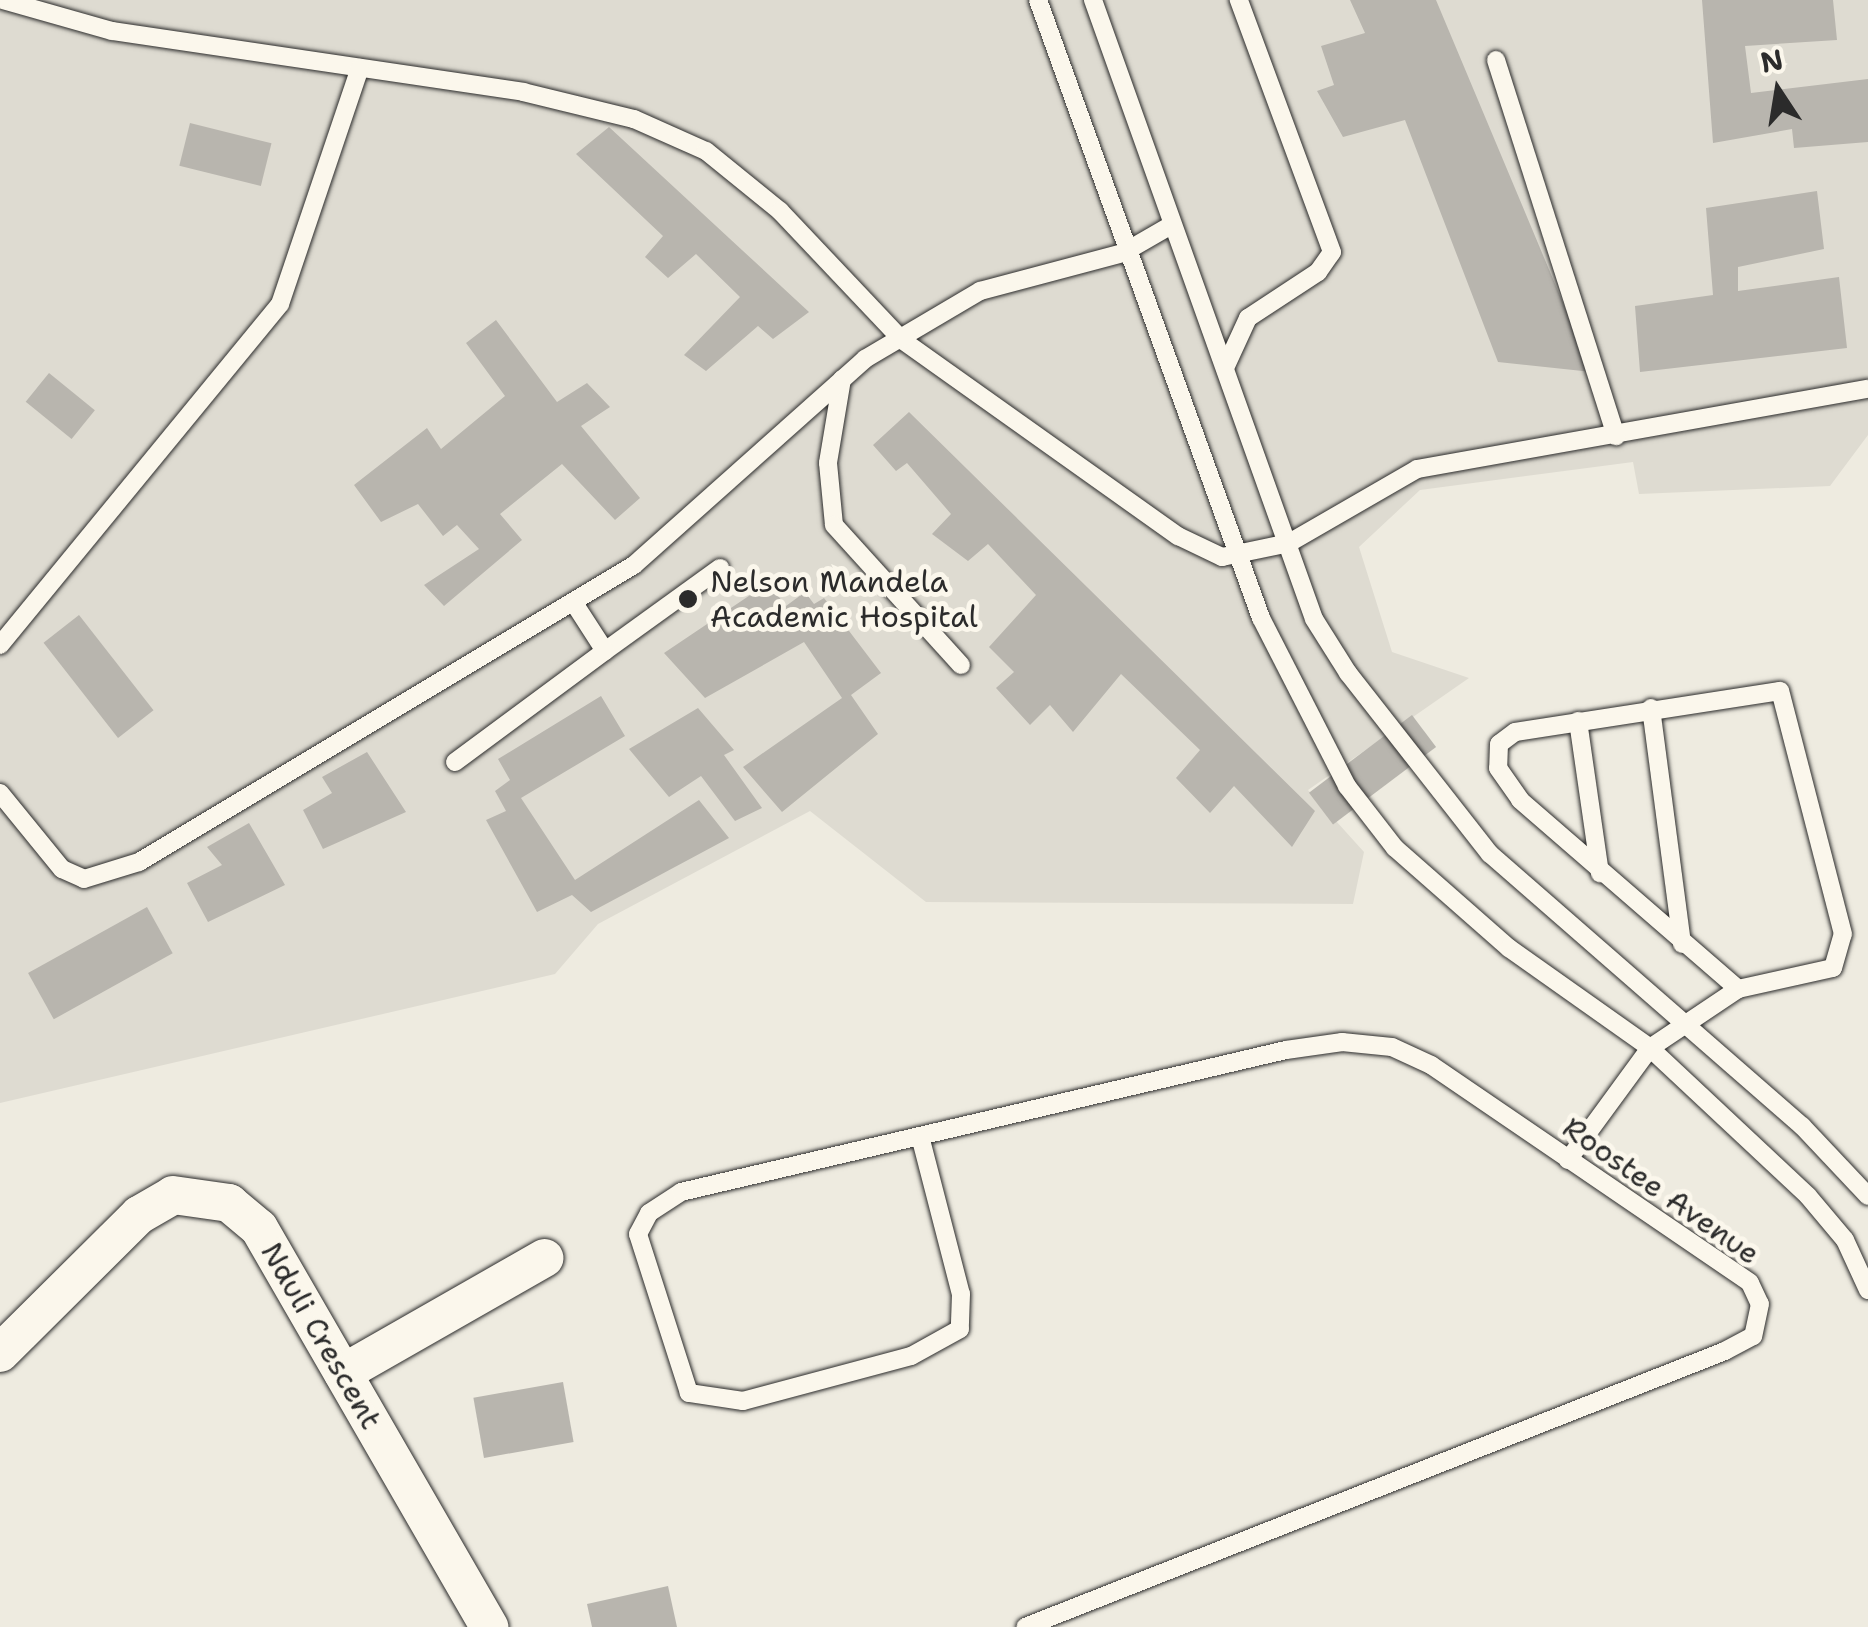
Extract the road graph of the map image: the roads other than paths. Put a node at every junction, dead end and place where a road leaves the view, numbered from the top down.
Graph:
1 (3, 0) edge
2 (1038, 0) edge
3 (1093, 0) edge
4 (1239, 0) edge
5 (1496, 60) dead end
6 (360, 68) junction
7 (1168, 227) junction
8 (1124, 253) junction
9 (902, 340) junction
10 (1225, 368) junction
11 (842, 379) junction
12 (1868, 389) edge
13 (1616, 436) junction
14 (1289, 543) junction
15 (1240, 559) junction
16 (720, 568) dead end
17 (574, 603) junction
18 (0, 645) edge
19 (605, 650) junction
20 (961, 665) dead end
21 (1651, 708) junction
22 (1578, 720) junction
23 (455, 762) dead end
24 (0, 793) edge
25 (1600, 873) junction
26 (1682, 944) junction
27 (1738, 989) junction
28 (1680, 1026) junction
29 (1650, 1048) junction
30 (920, 1136) junction
31 (1568, 1160) junction
32 (1868, 1196) edge
33 (545, 1258) dead end
34 (1868, 1290) edge
35 (0, 1354) edge
36 (342, 1373) junction
37 (489, 1627) edge
38 (1025, 1627) edge

1 - 6 lane
2 - 8 lane
3 - 7 lane
4 - 10 lane
5 - 13 lane
6 - 9 lane
6 - 18 lane
7 - 8 lane
7 - 10 lane
8 - 9 lane
8 - 15 lane
9 - 11 lane
9 - 15 lane
10 - 14 lane
11 - 17 lane
11 - 20 lane
12 - 13 lane
13 - 14 lane
14 - 15 lane
14 - 28 lane
15 - 29 lane
16 - 19 lane
17 - 19 lane
17 - 24 lane
19 - 23 lane
21 - 22 lane
21 - 26 lane
21 - 27 lane
22 - 25 lane
22 - 25 lane
25 - 26 lane
26 - 27 lane
27 - 28 lane
28 - 29 lane
28 - 32 lane
29 - 31 lane
29 - 34 lane
30 - 30 lane, Roostee Avenue
30 - 31 lane, Roostee Avenue
31 - 38 lane, Roostee Avenue
33 - 36 street
35 - 36 street, Nduli Crescent
36 - 37 street, Nduli Crescent

